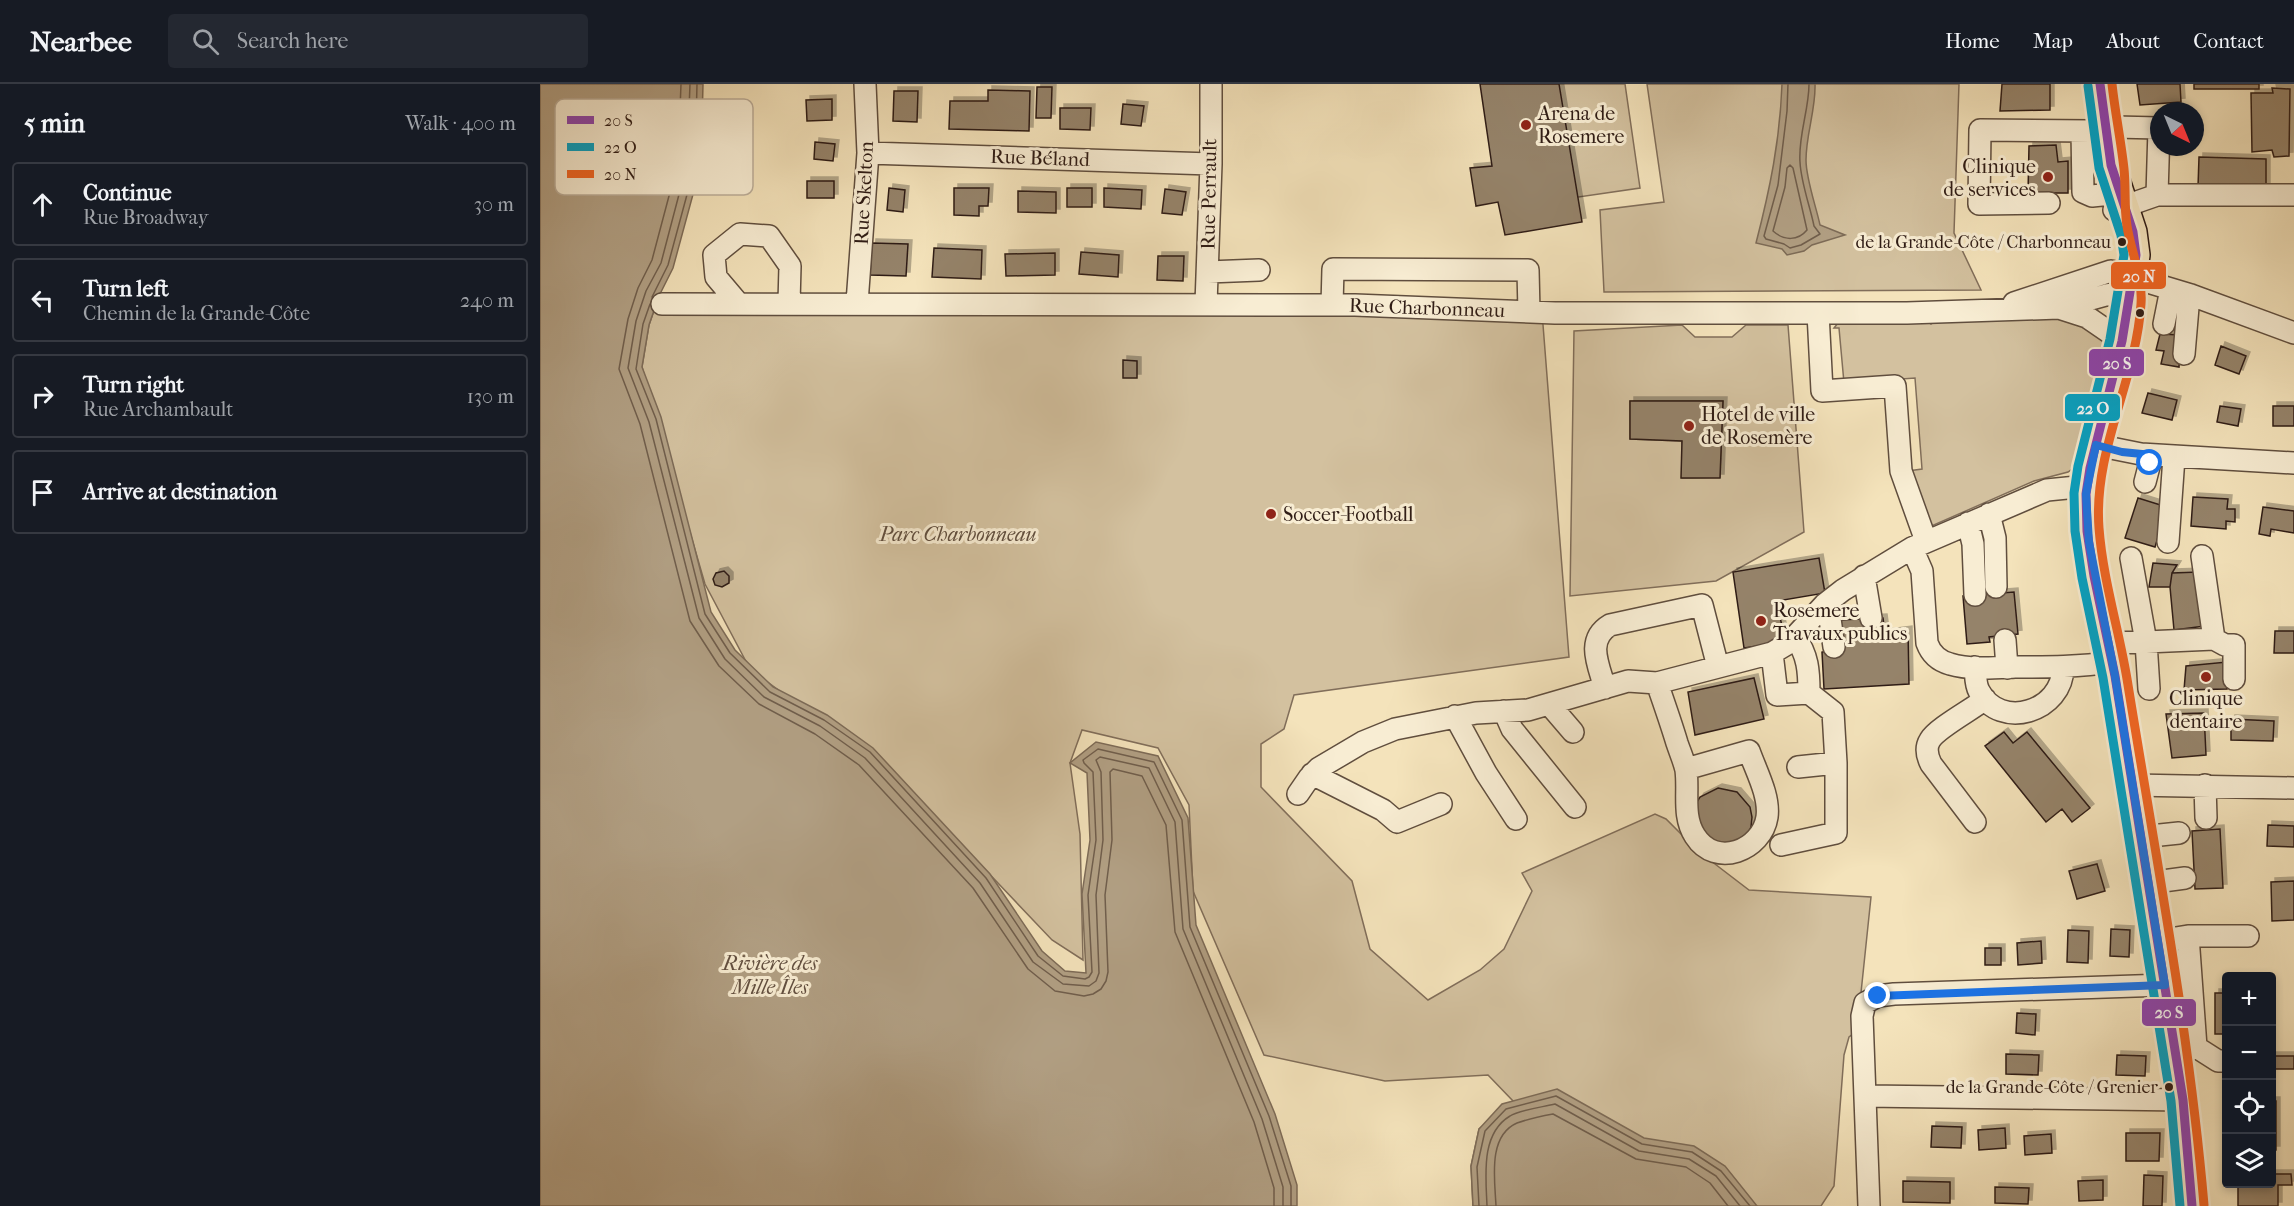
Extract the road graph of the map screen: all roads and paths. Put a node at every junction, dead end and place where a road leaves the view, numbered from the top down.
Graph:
1 (865, 84) edge
2 (1211, 84) edge
3 (2100, 88) edge
4 (2150, 129) edge
5 (2086, 131) junction
6 (868, 153) junction
7 (2158, 156) edge
8 (1211, 164) junction
9 (2157, 195) junction
10 (2294, 195) edge
11 (2118, 201) junction
12 (2049, 203) dead end
13 (1259, 270) dead end
14 (1208, 272) junction
15 (2129, 281) junction
16 (2181, 292) junction
17 (738, 303) junction
18 (789, 303) junction
19 (857, 303) junction
20 (662, 304) dead end
21 (1206, 304) junction
22 (1332, 305) junction
23 (2059, 308) junction
24 (1996, 309) junction
25 (1529, 312) junction
26 (1818, 313) junction
27 (2164, 324) dead end
28 (2294, 333) edge
29 (2122, 340) junction
30 (2184, 354) dead end
31 (2096, 445) junction
32 (2152, 455) junction
33 (2174, 457) junction
34 (2294, 463) edge
35 (2145, 482) dead end
36 (2087, 486) junction
37 (1989, 514) junction
38 (1968, 523) junction
39 (2168, 542) dead end
40 (1919, 545) junction
41 (2202, 556) dead end
42 (2131, 558) dead end
43 (1864, 576) junction
44 (1996, 587) dead end
45 (1975, 595) dead end
46 (1826, 604) junction
47 (1871, 618) dead end
48 (1796, 637) junction
49 (2214, 639) junction
50 (2005, 640) dead end
51 (2146, 642) junction
52 (1834, 647) dead end
53 (1772, 653) junction
54 (2110, 653) junction
55 (2063, 666) junction
56 (1718, 667) junction
57 (1975, 667) junction
58 (2007, 668) junction
59 (2234, 679) dead end
60 (1657, 683) junction
61 (1605, 688) junction
62 (2149, 689) dead end
63 (1809, 693) junction
64 (1985, 699) junction
65 (1549, 704) junction
66 (1504, 711) junction
67 (1455, 716) junction
68 (1573, 732) dead end
69 (1836, 763) junction
70 (1798, 767) dead end
71 (1686, 769) junction
72 (1312, 774) junction
73 (2133, 785) junction
74 (2205, 785) junction
75 (2294, 788) edge
76 (1298, 794) dead end
77 (1441, 804) dead end
78 (1575, 807) dead end
79 (2206, 818) dead end
80 (1516, 819) dead end
81 (1975, 822) dead end
82 (2180, 833) dead end
83 (2141, 837) junction
84 (1780, 845) dead end
85 (2184, 878) dead end
86 (2148, 883) junction
87 (2188, 936) junction
88 (2248, 936) dead end
89 (2157, 940) junction
90 (2165, 985) junction
91 (2186, 1049) junction
92 (2222, 1061) edge
93 (1865, 1096) junction
94 (2183, 1100) junction
95 (1869, 1206) edge
96 (2192, 1206) edge

1 - 6 street, Rue Skelton
2 - 8 street, Rue Perrault
3 - 5 main road
4 - 5 street
5 - 11 main road
5 - 11 street
5 - 12 street
6 - 8 street, Rue Béland
6 - 19 street, Rue Skelton
7 - 9 street
8 - 14 street, Rue Perrault
9 - 10 street
9 - 11 street
11 - 15 main road
13 - 14 street
14 - 21 street, Rue Perrault
15 - 16 street
15 - 23 street, Rue Charbonneau
15 - 24 street, Rue Charbonneau
15 - 29 main road
16 - 27 street
16 - 28 street
16 - 30 street
17 - 18 street
17 - 18 street
17 - 20 street
18 - 19 street, Rue Charbonneau
19 - 21 street, Rue Charbonneau
21 - 22 street, Rue Charbonneau
22 - 25 street, Rue Charbonneau
22 - 25 street
23 - 24 street, Rue Charbonneau
23 - 29 street, Rue Charbonneau
24 - 26 street, Rue Charbonneau
25 - 26 street, Rue Charbonneau
26 - 40 street
29 - 31 main road
31 - 32 street
31 - 36 main road
32 - 33 street
32 - 35 street
33 - 34 street
33 - 39 street
36 - 37 street
36 - 54 main road
37 - 38 street
37 - 44 street
38 - 40 street
38 - 45 street
40 - 43 street
40 - 57 street
41 - 49 street
42 - 51 street
43 - 46 street
43 - 47 street
46 - 48 street
46 - 52 street
48 - 53 street
48 - 63 street
49 - 51 street
49 - 59 street
50 - 58 street
51 - 54 street
51 - 62 street
53 - 56 street
53 - 63 street
54 - 55 street
54 - 73 main road
55 - 58 street
55 - 64 street
56 - 60 street
56 - 61 street
57 - 58 street
57 - 64 street
60 - 61 street
60 - 71 street
61 - 65 street
63 - 69 street
64 - 81 street
65 - 66 street
65 - 68 street
66 - 67 street
66 - 78 street
67 - 72 street
67 - 80 street
69 - 70 street
69 - 84 street
71 - 71 street
72 - 76 street
72 - 77 street
73 - 74 street
73 - 83 main road
74 - 75 street
74 - 79 street
82 - 83 street
83 - 86 main road
85 - 86 street
86 - 89 main road
87 - 88 street
87 - 89 street
87 - 91 street
89 - 90 main road
90 - 91 main road
90 - 93 street
91 - 92 street
91 - 94 main road
93 - 94 street
93 - 95 street
94 - 96 main road

